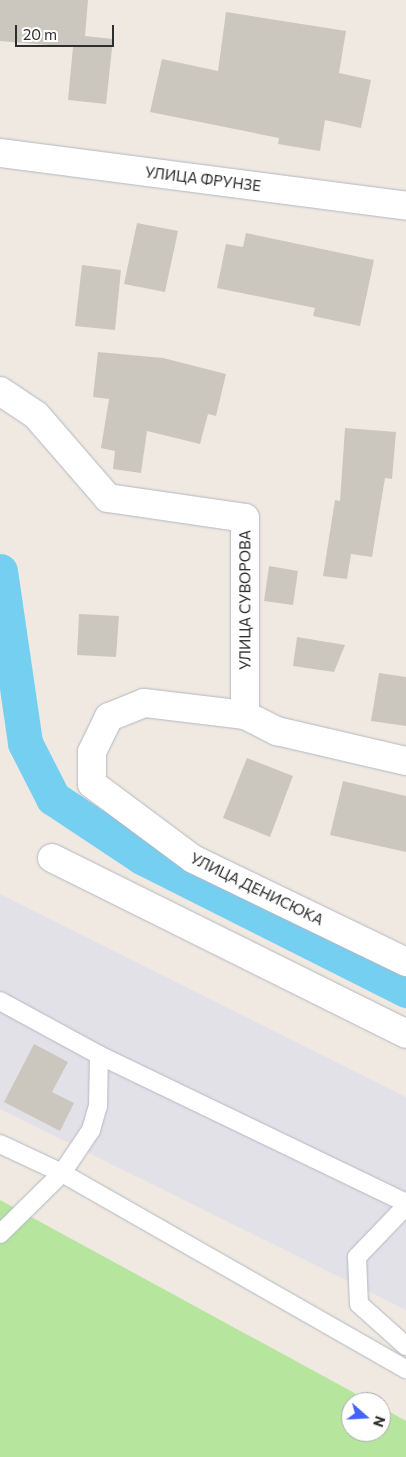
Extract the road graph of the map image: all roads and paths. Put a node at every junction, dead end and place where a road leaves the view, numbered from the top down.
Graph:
1 (0, 153) edge
2 (406, 206) edge
3 (0, 391) edge
4 (245, 715) junction
5 (406, 761) edge
6 (52, 858) dead end
7 (406, 962) edge
8 (0, 1001) edge
9 (406, 1034) edge
10 (99, 1055) junction
11 (0, 1144) edge
12 (62, 1173) junction
13 (406, 1205) edge
14 (0, 1234) edge
15 (406, 1346) edge
16 (406, 1369) edge

1 - 2 street, УЛИЦА ФРУНЗЕ
3 - 4 street, УЛИЦА СУВОРОВА
4 - 5 street
4 - 7 street, УЛИЦА ДЕНИСЮКА
6 - 9 street
8 - 10 lane
10 - 12 lane
10 - 13 lane
11 - 12 lane
12 - 14 lane
12 - 16 lane
13 - 15 lane

